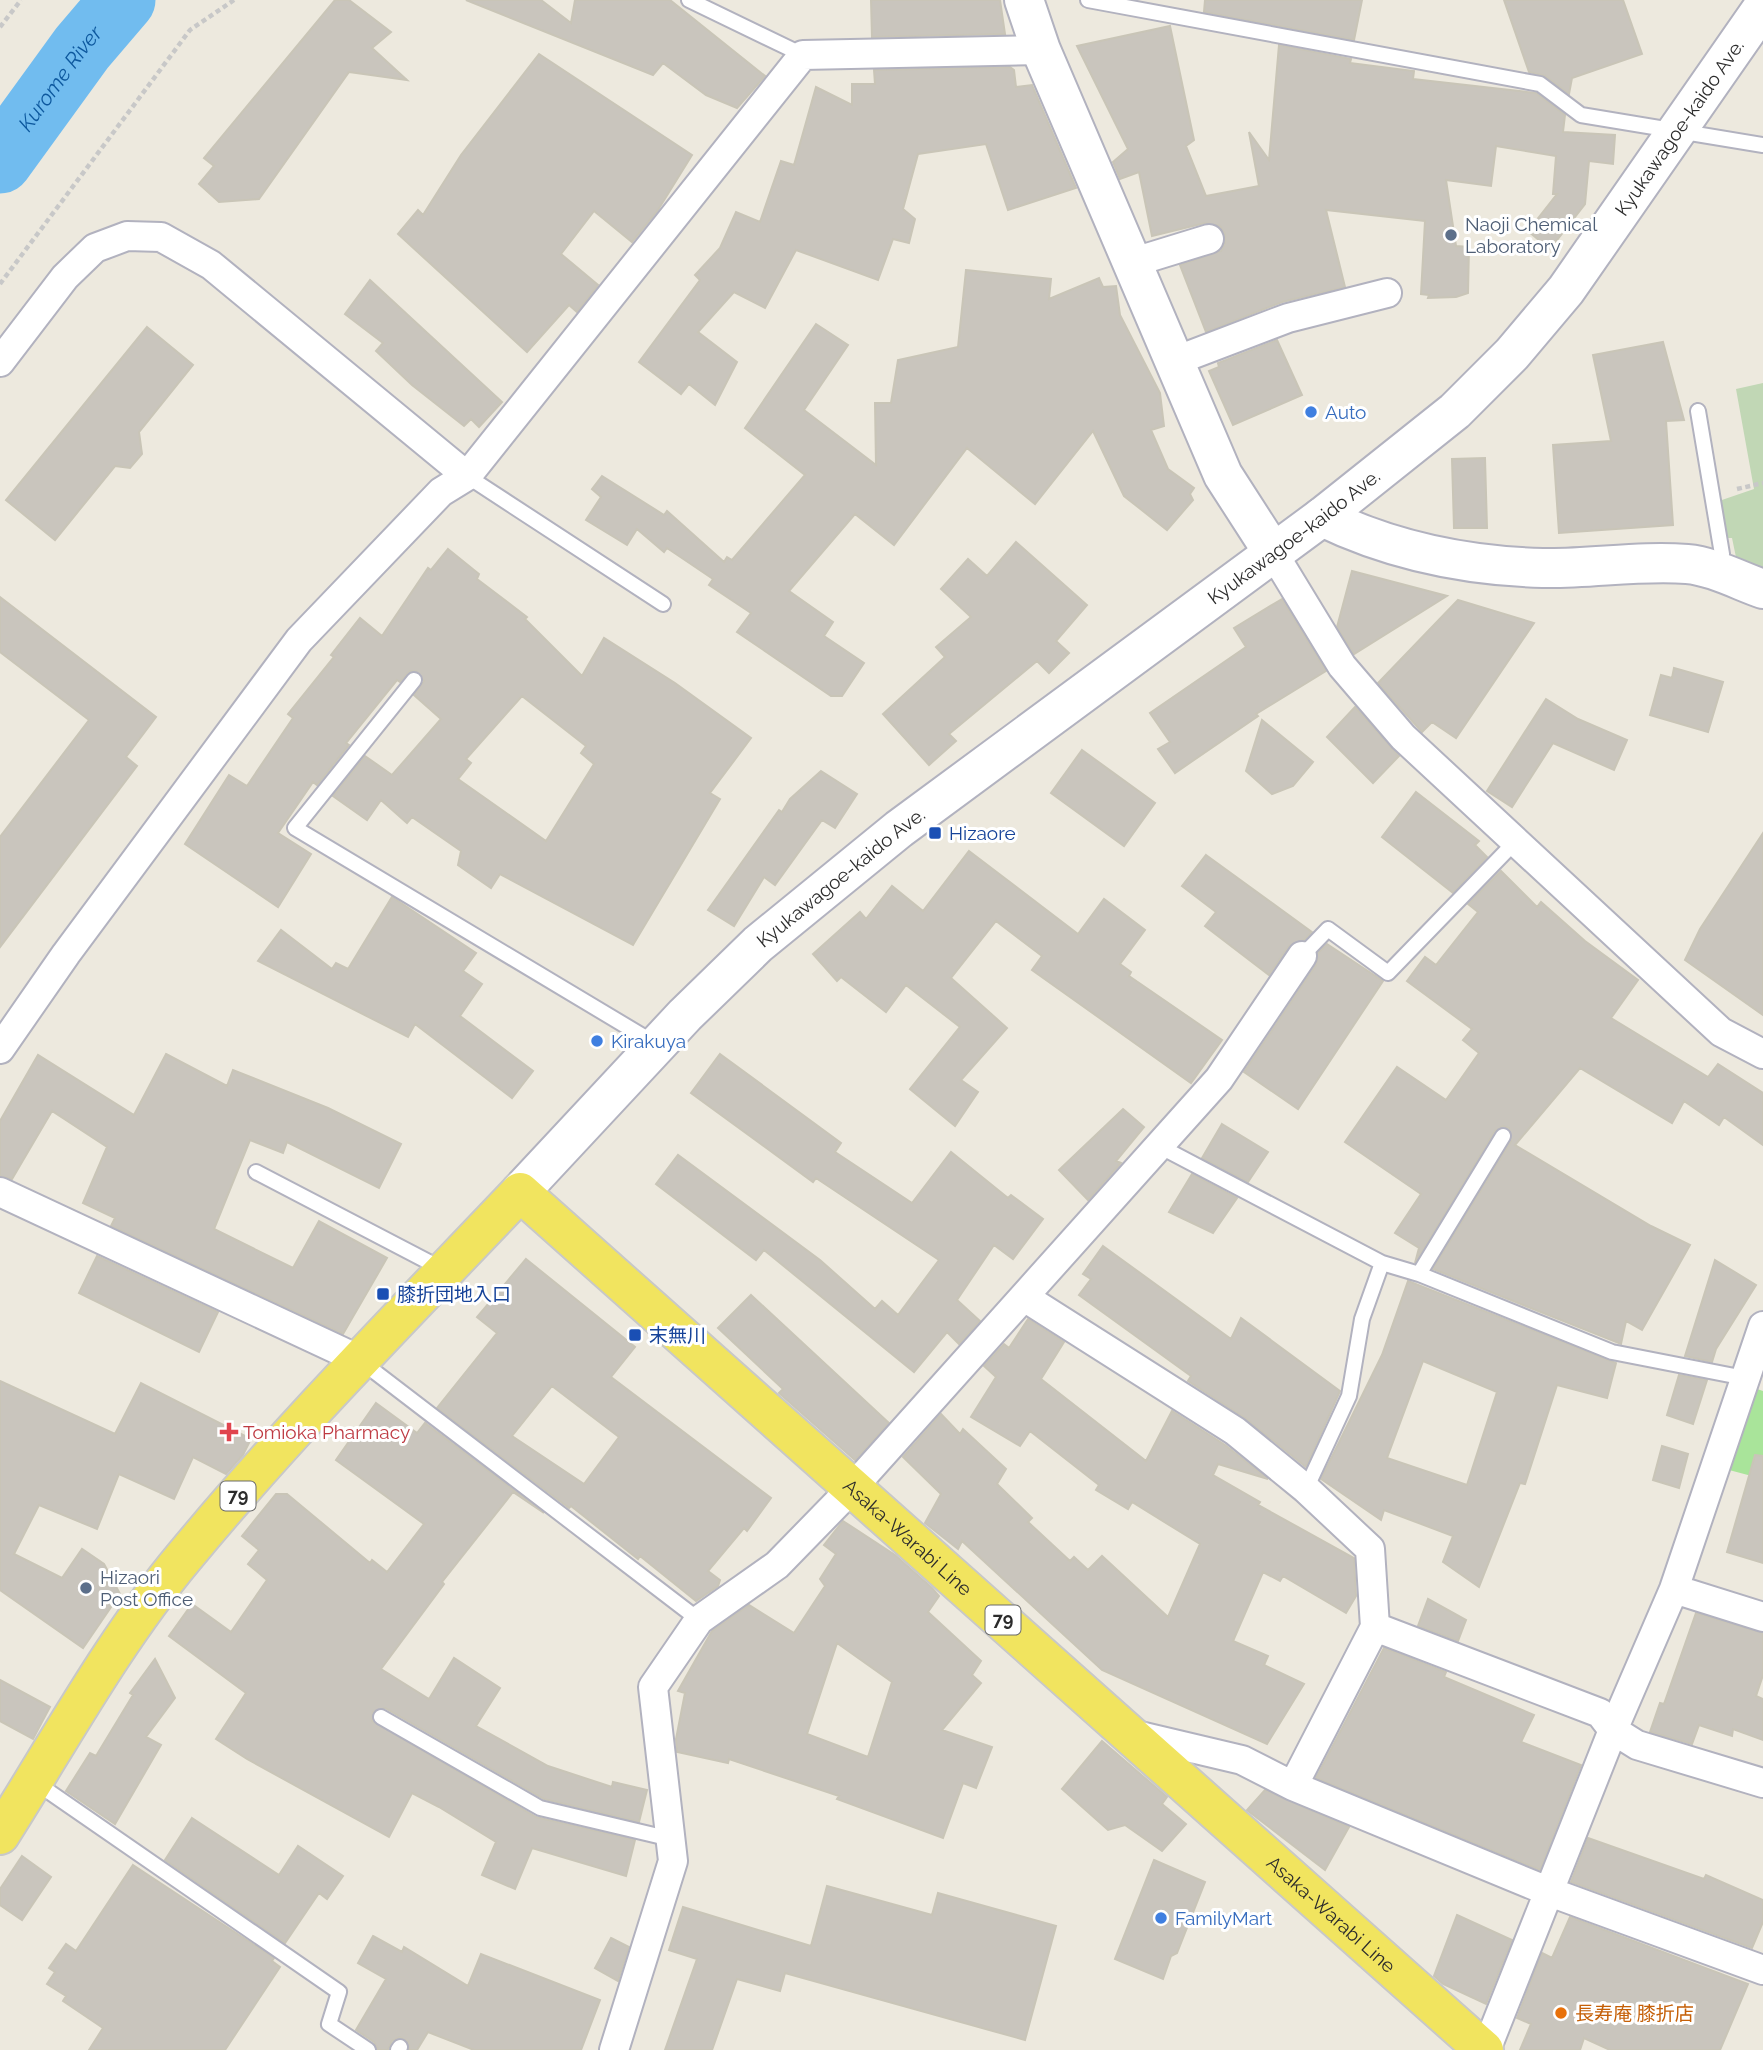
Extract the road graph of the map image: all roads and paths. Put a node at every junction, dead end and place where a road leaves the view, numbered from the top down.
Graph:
1 (21, 0) edge
2 (234, 0) edge
3 (689, 0) edge
4 (1024, 0) edge
5 (1088, 0) edge
6 (1763, 7) edge
7 (0, 27) edge
8 (1041, 50) junction
9 (803, 55) junction
10 (1679, 131) junction
11 (1763, 145) edge
12 (1209, 239) dead end
13 (1134, 262) junction
14 (0, 284) edge
15 (1387, 293) dead end
16 (1175, 361) junction
17 (0, 362) edge
18 (1698, 411) dead end
19 (467, 476) junction
20 (1322, 517) junction
21 (1272, 551) junction
22 (1713, 573) junction
23 (1763, 589) edge
24 (663, 604) dead end
25 (414, 680) dead end
26 (1516, 841) junction
27 (1302, 956) joint
28 (658, 1045) junction
29 (0, 1049) edge
30 (1763, 1054) edge
31 (1503, 1136) dead end
32 (1159, 1146) junction
33 (256, 1172) dead end
34 (0, 1192) edge
35 (520, 1192) junction
36 (1382, 1263) junction
37 (445, 1271) junction
38 (1419, 1274) junction
39 (1024, 1297) junction
40 (1763, 1326) edge
41 (360, 1360) junction
42 (1745, 1378) junction
43 (854, 1486) junction
44 (1306, 1489) junction
45 (1674, 1589) junction
46 (1763, 1617) edge
47 (699, 1620) junction
48 (1375, 1627) junction
49 (381, 1717) dead end
50 (1613, 1730) junction
51 (1132, 1734) junction
52 (34, 1782) junction
53 (1763, 1783) edge
54 (1293, 1786) junction
55 (0, 1835) edge
56 (671, 1839) junction
57 (1550, 1892) junction
58 (1763, 1970) edge
59 (368, 2050) edge
60 (614, 2050) edge
61 (1485, 2050) edge

1 - 7 path
2 - 14 path
3 - 9 lane
4 - 8 main road
5 - 10 lane
6 - 10 main road, Kyukawagoe-kaido Ave.
8 - 9 street
8 - 13 main road
9 - 19 street
10 - 11 lane
10 - 20 main road, Kyukawagoe-kaido Ave.
12 - 13 street
13 - 16 main road
15 - 16 street
16 - 21 main road
17 - 19 street
18 - 22 lane
19 - 24 lane
19 - 29 street
20 - 21 main road, Kyukawagoe-kaido Ave.
20 - 22 main road
21 - 26 street
21 - 28 main road, Kyukawagoe-kaido Ave.
22 - 23 main road
25 - 28 lane
26 - 27 lane
26 - 30 street
27 - 32 street
28 - 35 main road, Kyukawagoe-kaido Ave.
31 - 38 lane
32 - 36 lane
32 - 39 street
33 - 37 lane
34 - 41 street
35 - 37 main road, Kyukawagoe-kaido Ave. / 79
35 - 43 main road, Asaka-Warabi Line / 79
36 - 38 lane
36 - 44 lane
37 - 41 main road, Kyukawagoe-kaido Ave. / 79
38 - 42 lane
39 - 43 street
39 - 44 street
40 - 42 street
41 - 47 lane
41 - 52 main road, Kyukawagoe-kaido Ave. / 79
42 - 45 street
43 - 47 street
43 - 51 main road, Asaka-Warabi Line / 79
44 - 48 street
45 - 46 street
45 - 50 street
47 - 56 street
48 - 50 street
48 - 54 street
49 - 56 lane
50 - 53 street
50 - 57 street
51 - 54 street
51 - 61 main road, Asaka-Warabi Line / 79
52 - 55 main road, Kyukawagoe-kaido Ave. / 79
52 - 59 lane
54 - 57 street
56 - 60 street
57 - 58 street
57 - 61 street

